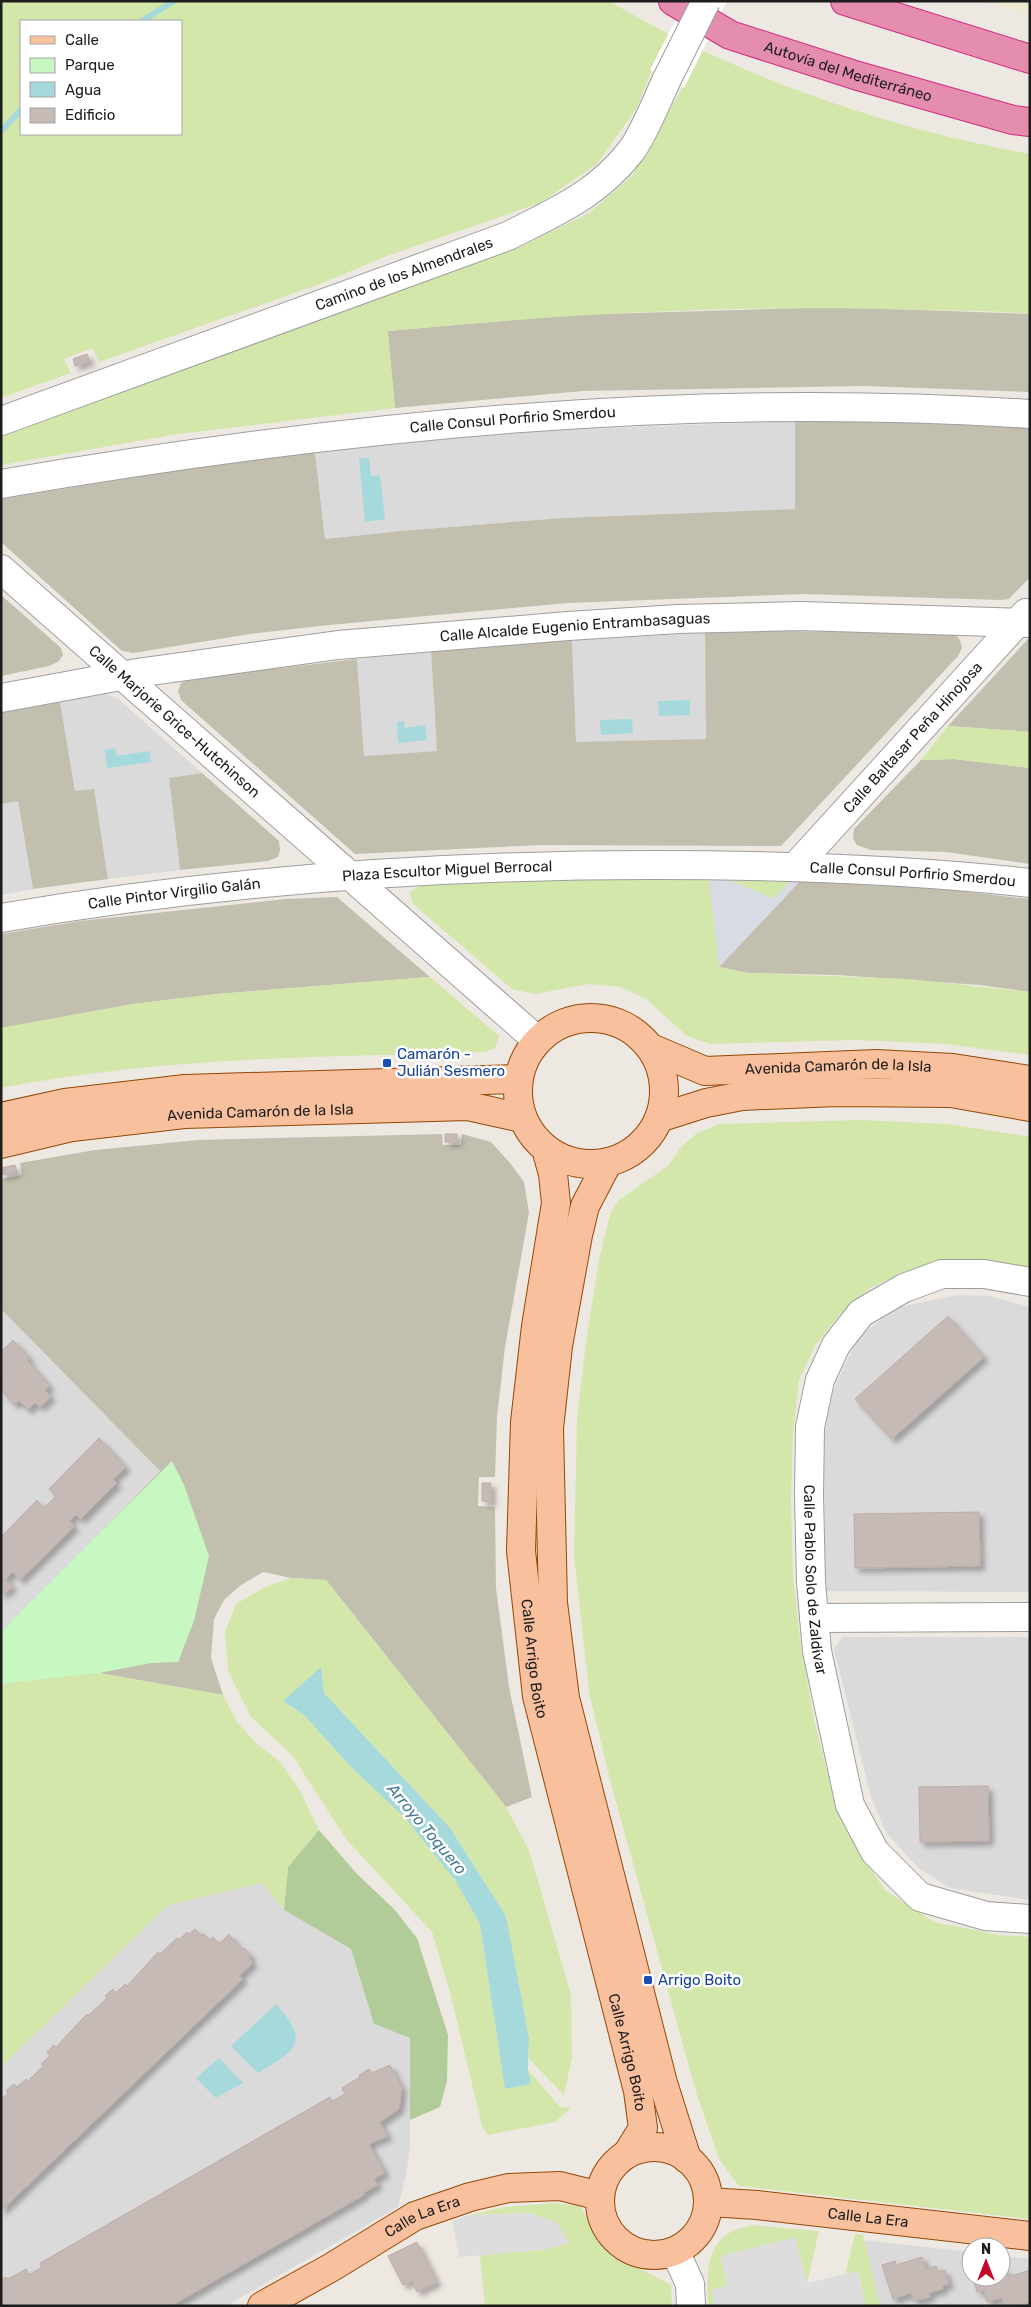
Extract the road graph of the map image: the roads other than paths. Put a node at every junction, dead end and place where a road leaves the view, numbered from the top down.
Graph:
1 (673, 1) edge
2 (706, 1) edge
3 (845, 1) edge
4 (1030, 59) edge
5 (1030, 122) edge
6 (1030, 414) edge
7 (1, 421) edge
8 (1, 484) edge
9 (1, 569) edge
10 (1026, 618) edge
11 (122, 676) junction
12 (1, 698) edge
13 (795, 867) junction
14 (349, 875) junction
15 (1030, 883) edge
16 (1, 918) edge
17 (538, 1040) junction
18 (651, 1048) junction
19 (518, 1078) junction
20 (1030, 1080) edge
21 (1030, 1107) edge
22 (1, 1117) edge
23 (522, 1118) junction
24 (660, 1118) junction
25 (1, 1144) edge
26 (546, 1150) junction
27 (608, 1162) junction
28 (1030, 1282) edge
29 (1030, 1617) edge
30 (814, 1618) junction
31 (1030, 1919) edge
32 (627, 2154) junction
33 (687, 2158) junction
34 (600, 2196) junction
35 (708, 2202) junction
36 (1030, 2236) edge
37 (675, 2251) junction
38 (262, 2306) edge
39 (692, 2306) edge

1 - 5 highway, Autovía del Mediterráneo
2 - 7 street, Camino de los Almendrales, bridge
3 - 4 highway
6 - 8 street, Calle Consul Porfirio Smerdou
9 - 11 street, Calle Marjorie Grice-Hutchinson
10 - 11 street, Calle Alcalde Eugenio Entrambasaguas
10 - 13 street, Calle Baltasar Peña Hinojosa
11 - 12 street
11 - 14 street, Calle Marjorie Grice-Hutchinson
13 - 14 street, Plaza Escultor Miguel Berrocal
13 - 15 street, Calle Consul Porfirio Smerdou
14 - 16 street, Calle Pintor Virgilio Galán
14 - 17 street, Plaza Escultor Miguel Berrocal
17 - 18 main road
17 - 19 main road
18 - 20 main road, Avenida Camarón de la Isla
18 - 24 main road
19 - 22 main road, Avenida Camarón de la Isla
19 - 23 main road
21 - 24 main road, Avenida Camarón de la Isla
23 - 25 main road, Avenida Camarón de la Isla
23 - 26 main road
24 - 27 main road
26 - 27 main road
26 - 32 main road, Calle Arrigo Boito
27 - 33 main road, Calle Arrigo Boito
28 - 30 street, Calle Pablo Solo de Zaldívar
29 - 30 street
30 - 31 street, Calle Pablo Solo de Zaldívar
32 - 33 main road
32 - 34 main road
33 - 35 main road
34 - 37 main road
34 - 38 main road, Calle La Era
35 - 36 main road, Calle La Era
35 - 37 main road
37 - 39 street

